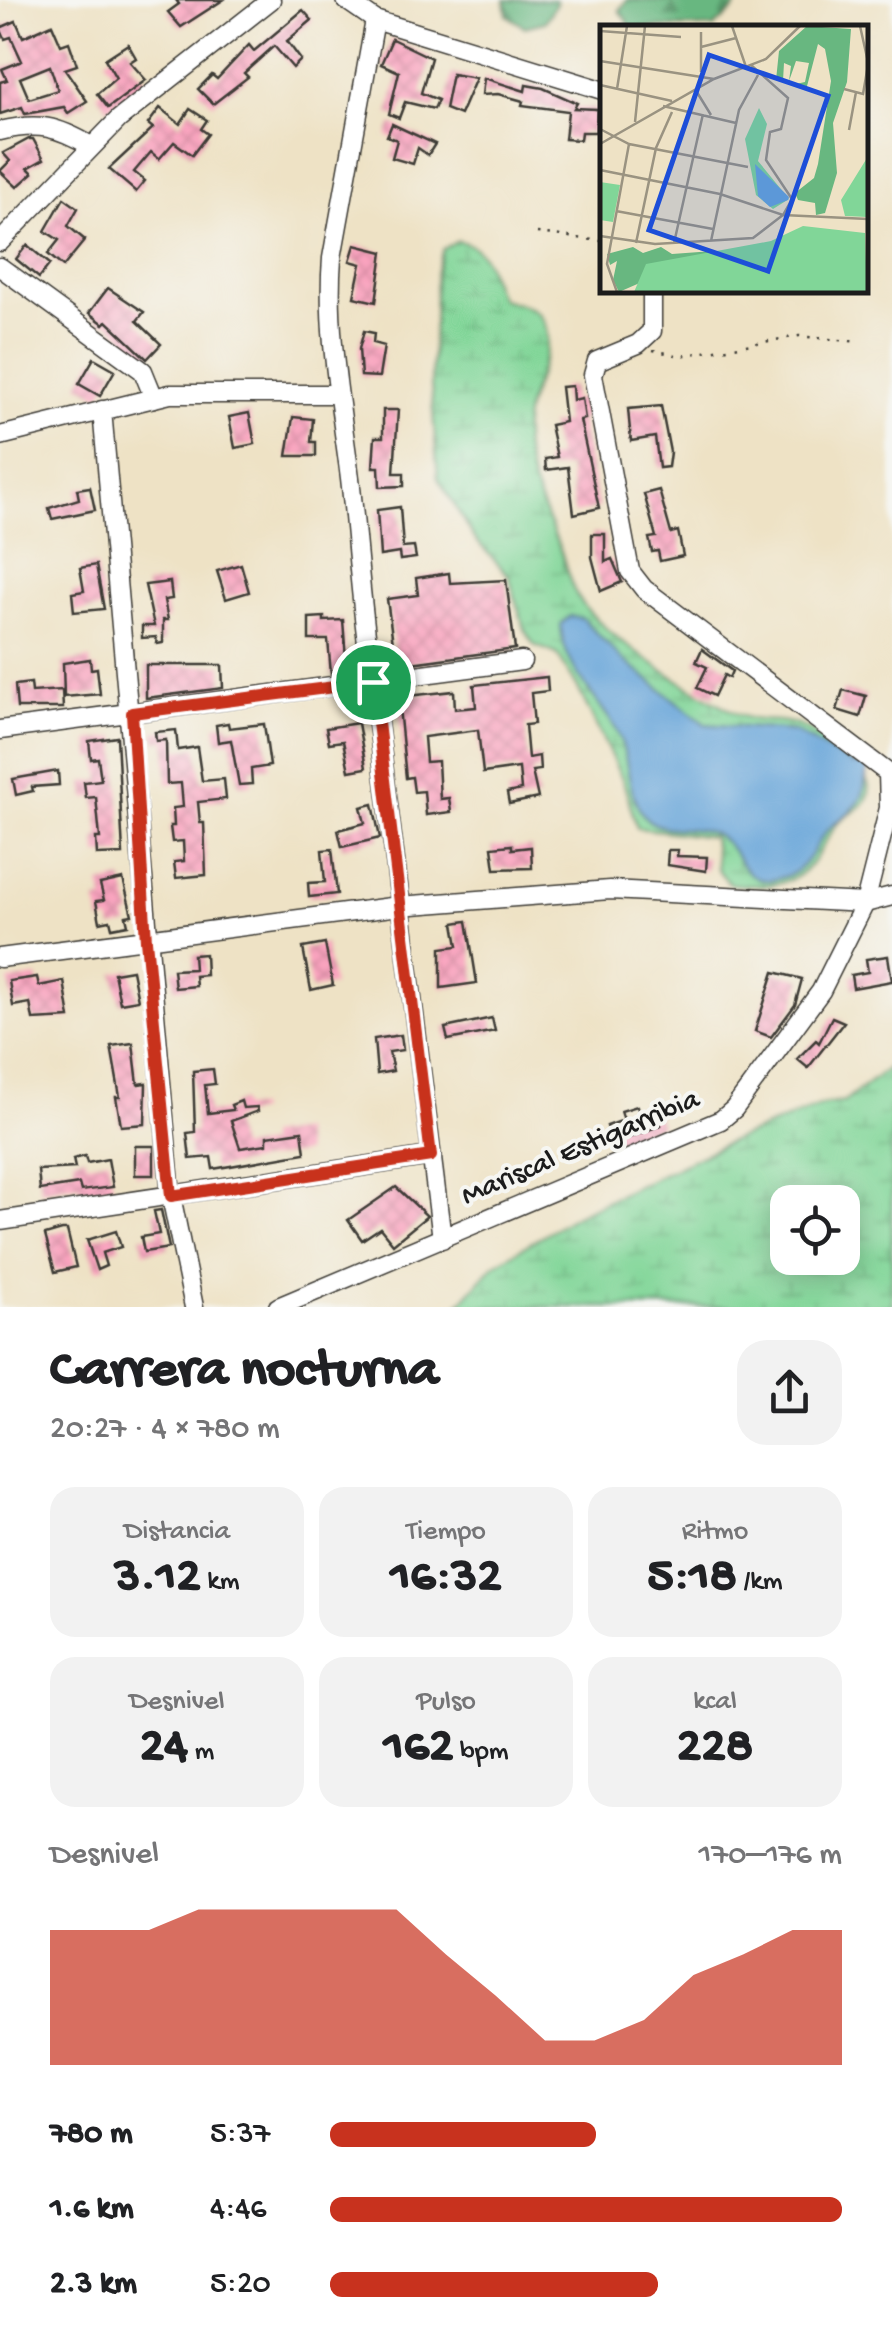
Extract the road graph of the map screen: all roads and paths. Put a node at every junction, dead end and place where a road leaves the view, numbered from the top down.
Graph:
1 (271, 0) edge
2 (346, 0) edge
3 (375, 20) junction
4 (600, 89) edge
5 (0, 131) edge
6 (91, 146) junction
7 (537, 232) dead end
8 (600, 241) edge
9 (0, 242) edge
10 (0, 266) edge
11 (652, 292) edge
12 (860, 342) dead end
13 (638, 344) junction
14 (338, 394) junction
15 (154, 398) junction
16 (102, 410) junction
17 (0, 436) edge
18 (522, 662) dead end
19 (373, 682) junction
20 (132, 713) junction
21 (0, 730) edge
22 (892, 896) edge
23 (865, 904) junction
24 (399, 906) junction
25 (146, 940) junction
26 (0, 958) edge
27 (431, 1156) junction
28 (171, 1196) junction
29 (0, 1221) edge
30 (442, 1239) junction
31 (194, 1307) edge
32 (278, 1307) edge

1 - 6 street
2 - 3 street
3 - 4 street
3 - 14 street
5 - 6 street
6 - 9 street
7 - 8 path
10 - 15 street
11 - 13 street
12 - 13 path
13 - 23 street, Mariscal Estigarribia
14 - 15 street
14 - 19 street
15 - 16 street
16 - 17 street
16 - 20 street
18 - 19 street
19 - 20 street
19 - 24 street
20 - 21 street
20 - 25 street
22 - 23 street
23 - 24 street
23 - 30 street, Mariscal Estigarribia
24 - 25 street
24 - 27 street
25 - 26 street
25 - 28 street
27 - 28 street
27 - 30 street
28 - 29 street
28 - 31 street
30 - 32 street, Mariscal Estigarribia

